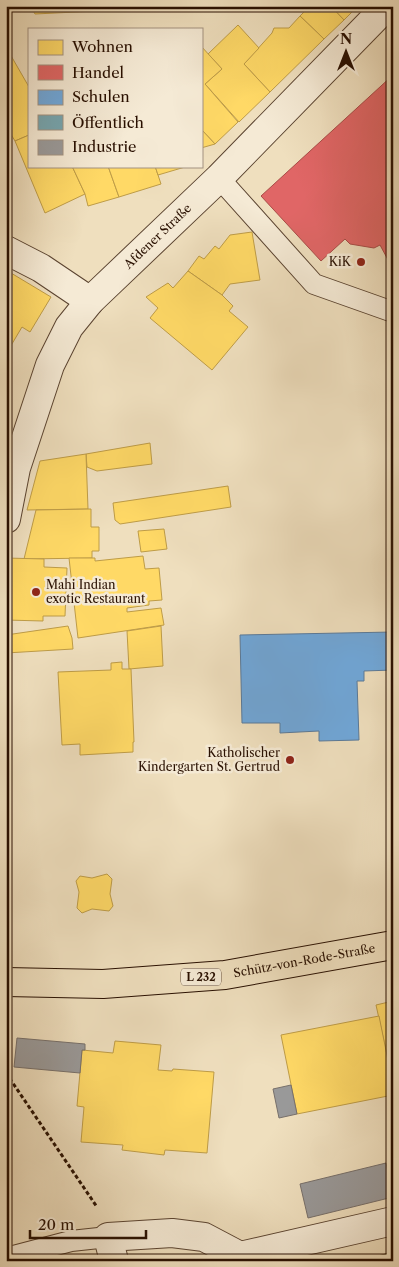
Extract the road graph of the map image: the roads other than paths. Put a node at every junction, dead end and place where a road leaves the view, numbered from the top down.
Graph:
1 (393, 7) edge
2 (219, 178) junction
3 (6, 250) edge
4 (90, 301) junction
5 (393, 312) edge
6 (6, 519) edge
7 (393, 945) edge
8 (6, 982) edge
9 (393, 1221) edge
10 (111, 1249) edge
11 (6, 1258) edge
12 (241, 1258) edge

1 - 2 street, Afdener Straße
2 - 4 street, Afdener Straße
2 - 5 lane
3 - 4 street
4 - 6 street, Afdener Straße
7 - 8 main road, Schütz-von-Rode-Straße / L 232
9 - 12 street
10 - 11 lane
10 - 12 street

